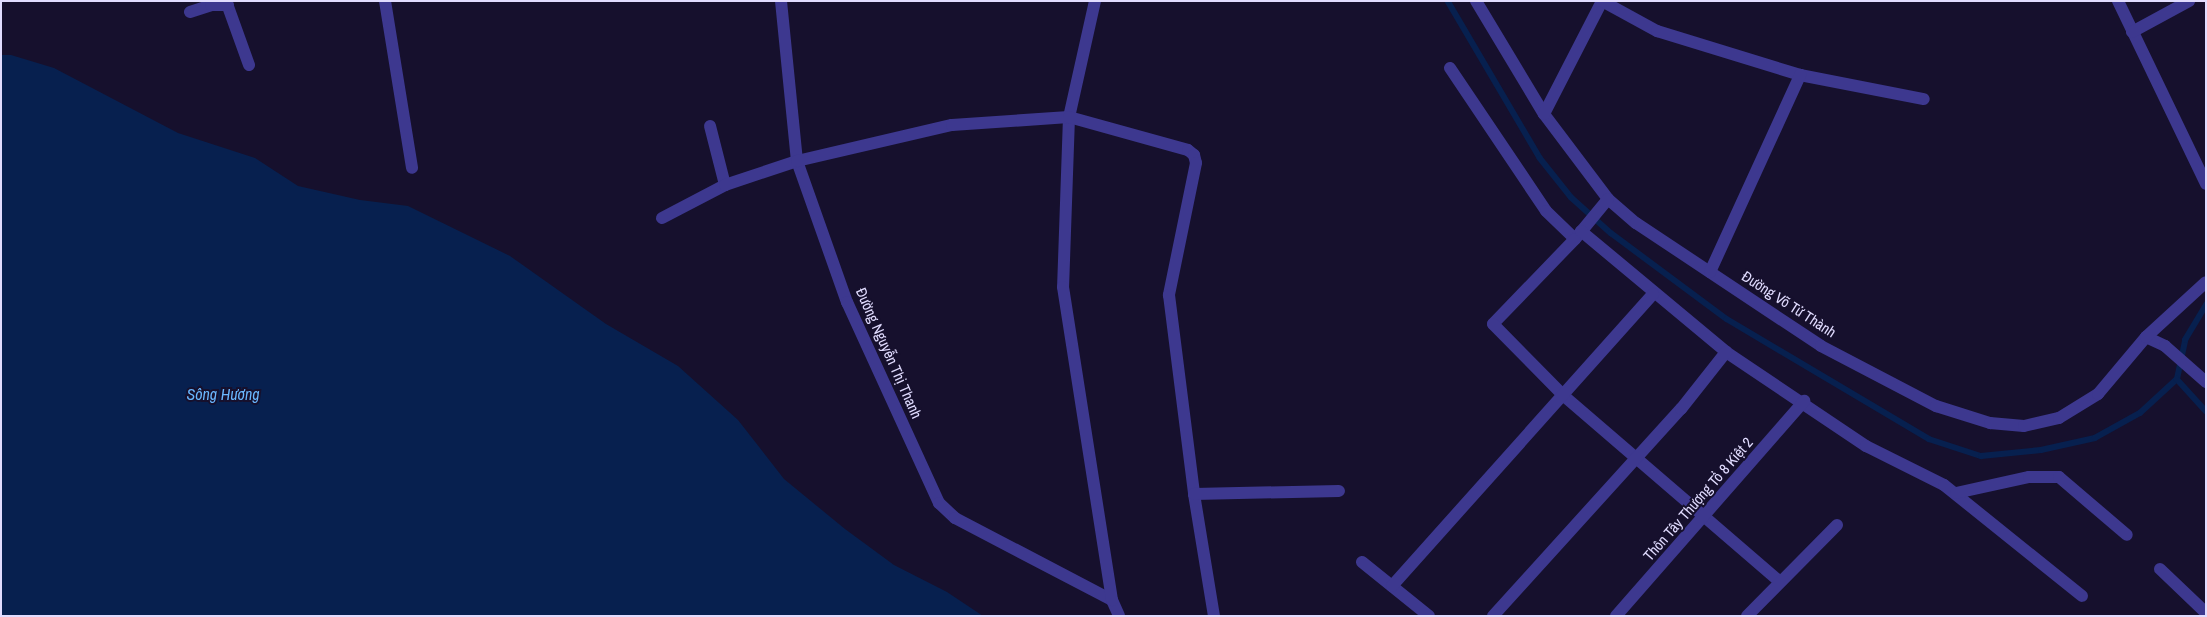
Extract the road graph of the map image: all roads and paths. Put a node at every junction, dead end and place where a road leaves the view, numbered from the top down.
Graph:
1 (385, 1) edge
2 (781, 1) edge
3 (1094, 1) edge
4 (1476, 1) edge
5 (2118, 1) edge
6 (2189, 1) edge
7 (227, 3) edge
8 (190, 12) dead end
9 (2132, 32) junction
10 (249, 65) dead end
11 (1450, 68) dead end
12 (1800, 75) junction
13 (1924, 99) dead end
14 (1544, 114) junction
15 (1068, 117) junction
16 (710, 126) dead end
17 (797, 162) junction
18 (412, 168) dead end
19 (2206, 184) edge
20 (725, 185) junction
21 (1608, 199) junction
22 (662, 218) dead end
23 (1578, 235) junction
24 (1710, 272) junction
25 (2206, 282) edge
26 (1653, 294) junction
27 (2146, 338) junction
28 (1726, 352) junction
29 (2202, 377) edge
30 (1564, 396) junction
31 (1804, 401) junction
32 (1634, 458) junction
33 (1339, 491) dead end
34 (1956, 493) junction
35 (1194, 494) junction
36 (1704, 519) junction
37 (1837, 525) dead end
38 (2127, 535) dead end
39 (1362, 562) dead end
40 (2160, 569) dead end
41 (1780, 582) junction
42 (1392, 586) junction
43 (2082, 596) dead end
44 (1112, 600) junction
45 (2206, 613) edge
46 (1422, 615) edge
47 (1119, 616) edge
48 (1214, 616) edge
49 (1493, 616) edge
50 (1616, 616) edge
51 (1747, 616) edge

1 - 18 street
2 - 17 street, Đường Nguyễn Thị Thanh
3 - 15 street
4 - 14 street, Đường Võ Tử Thành
5 - 9 street
6 - 9 street
7 - 8 street
7 - 10 street
9 - 19 street
11 - 23 street
12 - 13 street
12 - 14 street
12 - 24 street
14 - 21 street, Đường Võ Tử Thành
15 - 17 street
15 - 35 street
15 - 44 street
16 - 20 street
17 - 20 street
17 - 44 street, Đường Nguyễn Thị Thanh
20 - 22 street
21 - 23 street
21 - 24 street, Đường Võ Tử Thành
23 - 26 street
23 - 30 street
24 - 27 street, Đường Võ Tử Thành
25 - 27 street, Đường Võ Tử Thành
26 - 28 street
26 - 30 street
27 - 29 street
28 - 31 street
28 - 32 street
30 - 32 street
30 - 42 street
31 - 34 street
31 - 36 street, Thôn Tây Thượng Tổ 8 Kiệt 2
32 - 36 street
32 - 49 street
33 - 35 street
34 - 38 street
34 - 43 street
35 - 48 street
36 - 41 street
36 - 50 street, Thôn Tây Thượng Tổ 8 Kiệt 2
37 - 41 street
39 - 42 street
40 - 45 street
41 - 51 street
42 - 46 street
44 - 47 street

